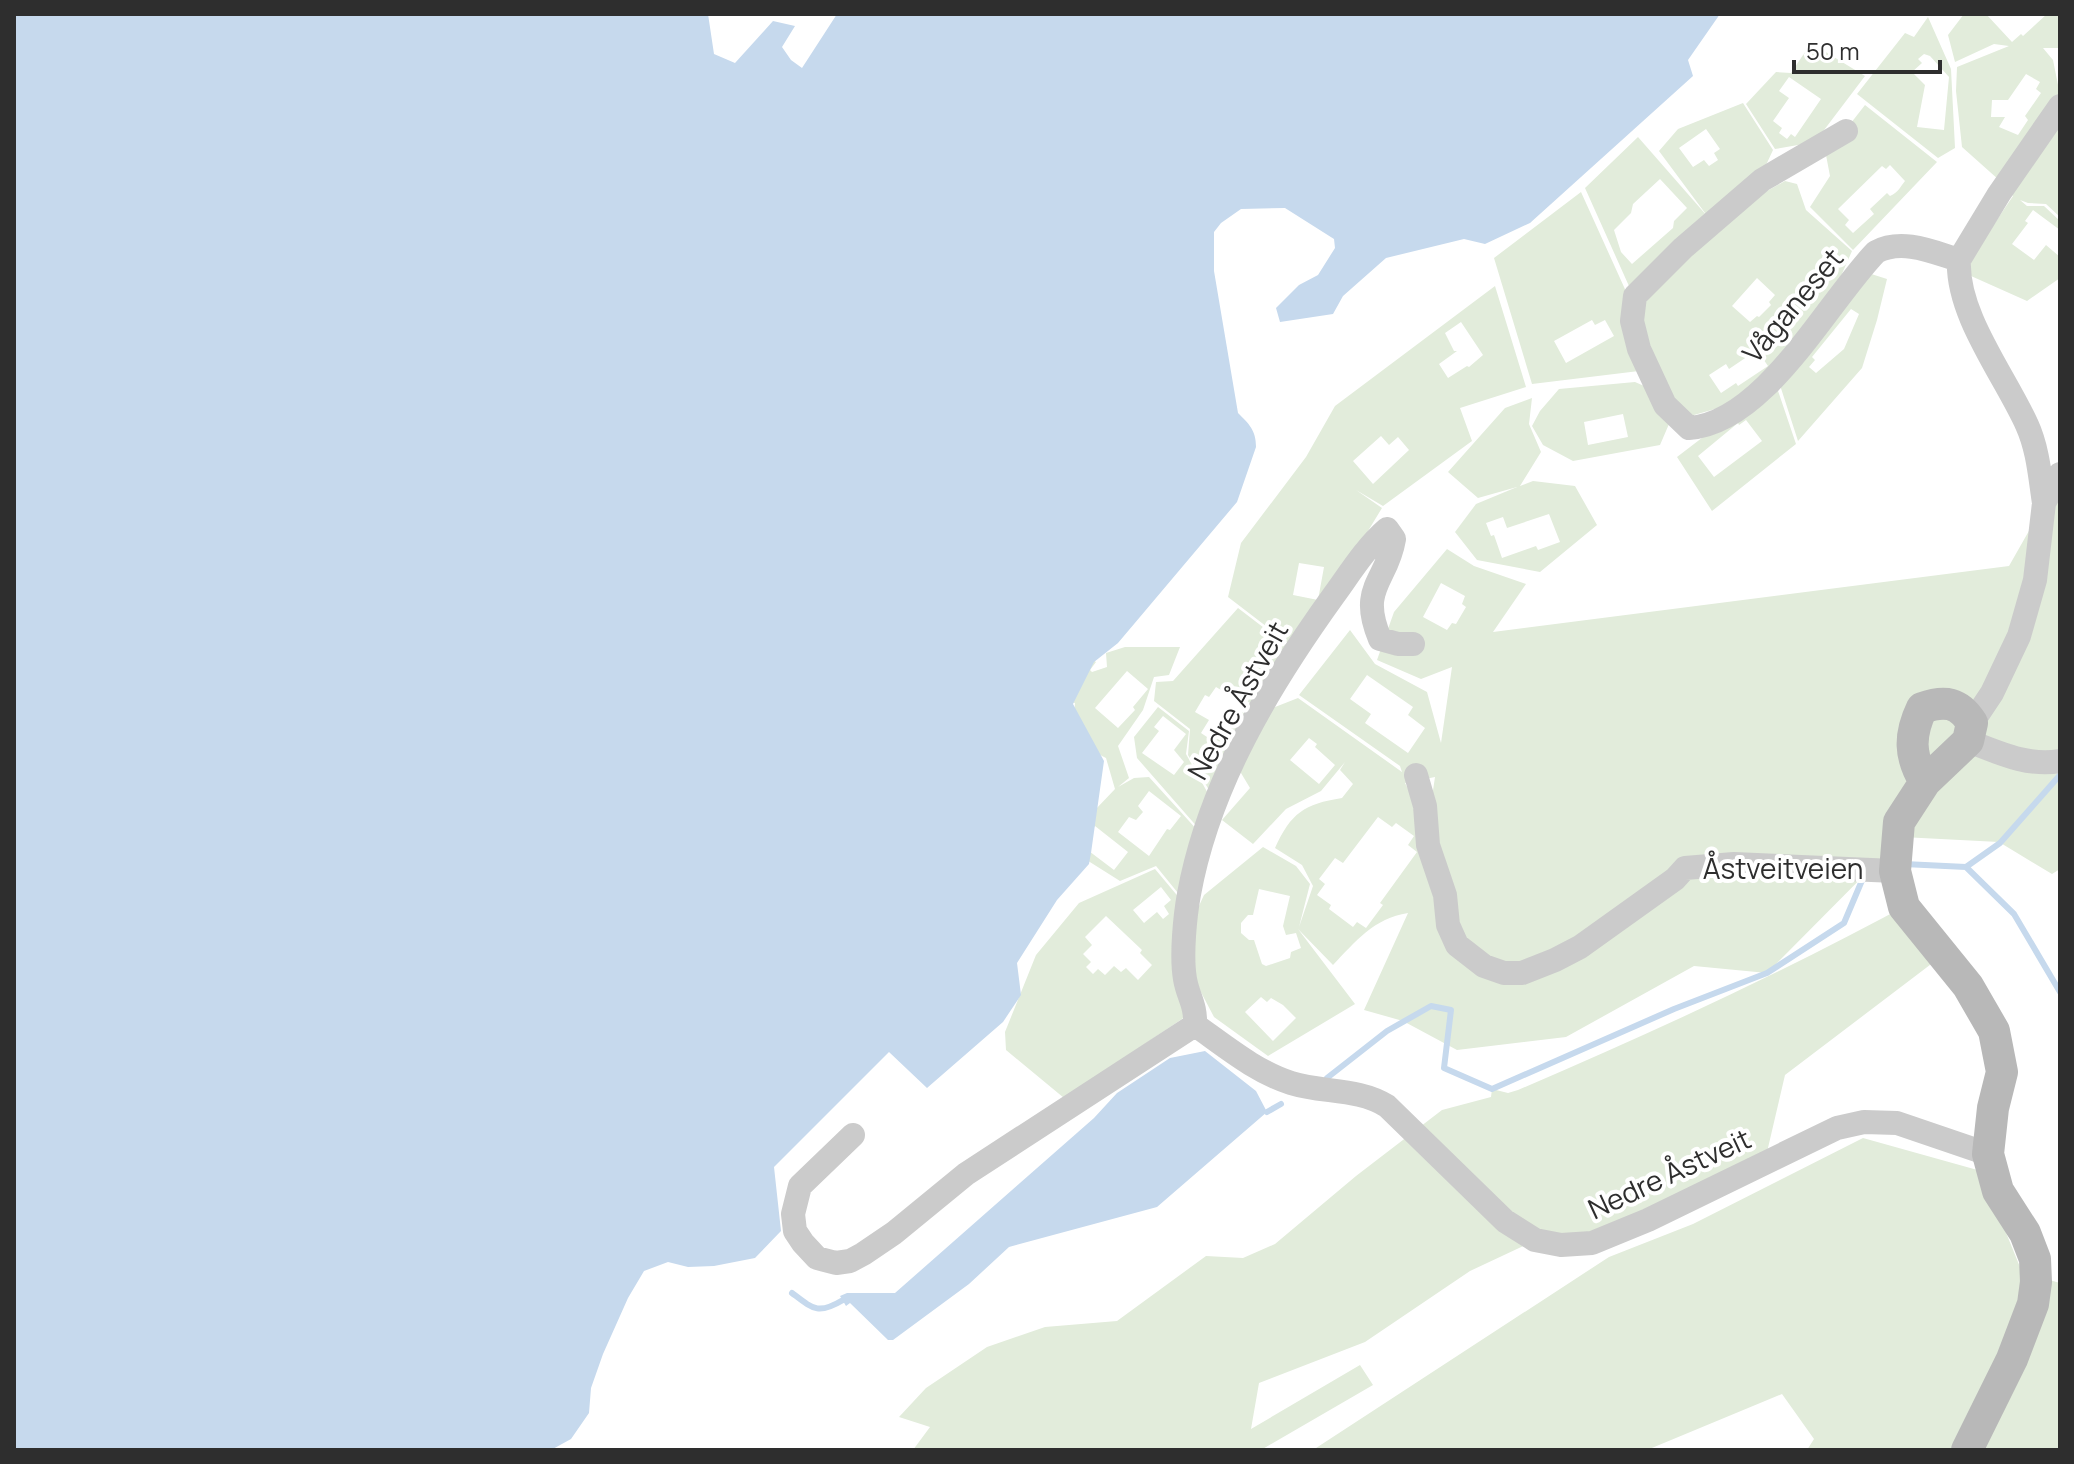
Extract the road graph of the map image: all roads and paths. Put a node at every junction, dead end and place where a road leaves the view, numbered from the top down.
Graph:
1 (2060, 106) edge
2 (1846, 131) dead end
3 (1959, 260) junction
4 (2060, 474) edge
5 (2044, 503) junction
6 (1413, 644) dead end
7 (1970, 732) junction
8 (2060, 761) edge
9 (1416, 775) dead end
10 (1925, 782) junction
11 (1887, 864) junction
12 (1195, 1025) junction
13 (853, 1135) dead end
14 (1988, 1154) junction
15 (1967, 1450) edge

1 - 3 street
2 - 3 street, Våganeset
3 - 5 street
4 - 5 street
5 - 7 street
6 - 12 street, Nedre Åstveit
7 - 8 street
7 - 10 street, Åstveitveien
7 - 10 street
9 - 11 street, Åstveitveien
10 - 11 street, Åstveitveien
11 - 14 street, Åstveitveien
12 - 13 street
12 - 14 street, Nedre Åstveit
14 - 15 street, Åstveitveien

